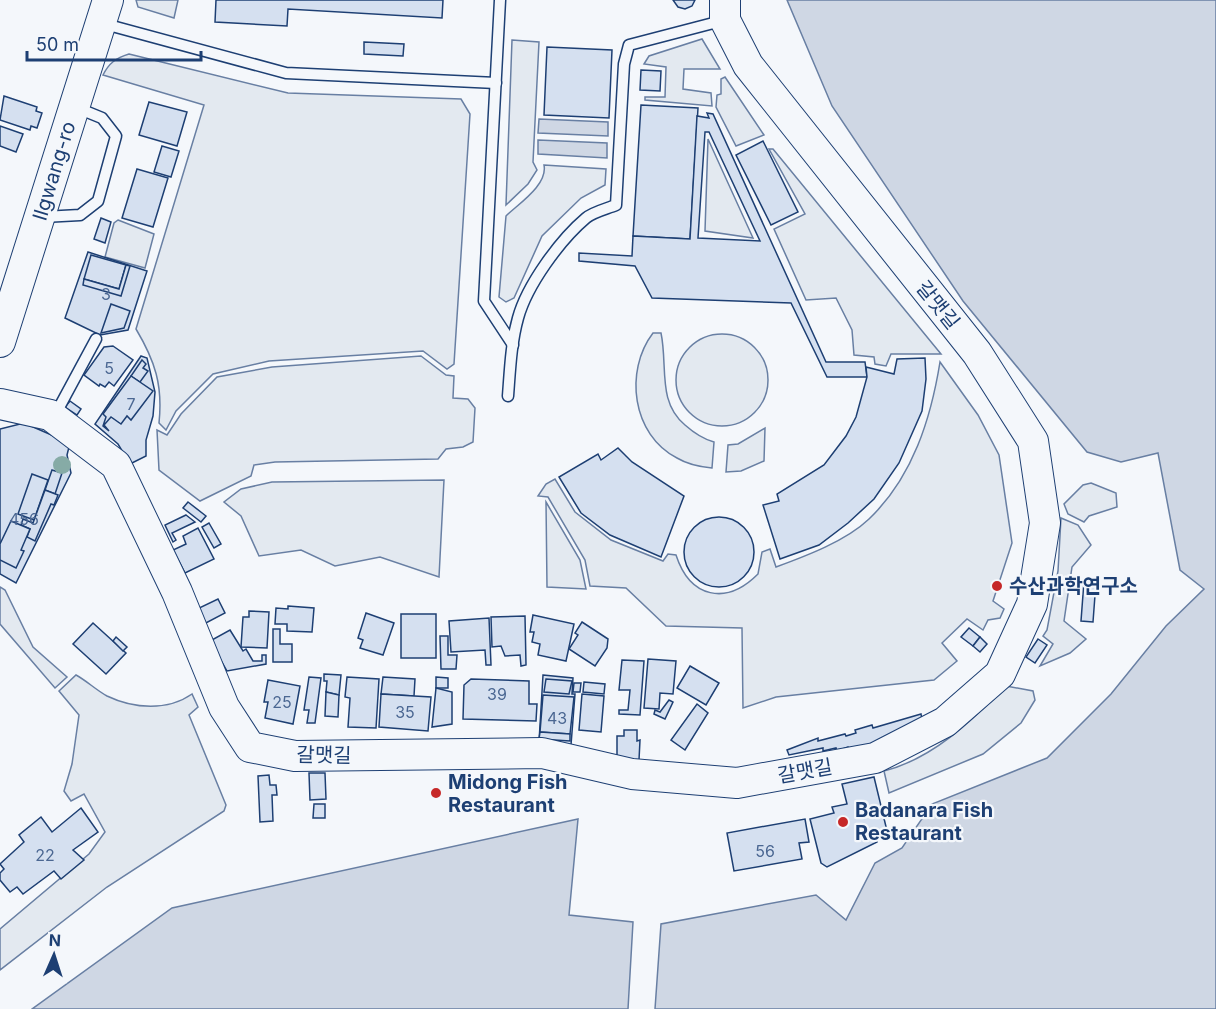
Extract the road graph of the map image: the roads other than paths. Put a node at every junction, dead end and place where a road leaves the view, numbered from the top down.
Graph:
1 (500, 0) edge
2 (725, 10) edge
3 (104, 11) edge
4 (496, 83) junction
5 (74, 107) junction
6 (40, 217) junction
7 (96, 339) dead end
8 (0, 342) edge
9 (513, 345) junction
10 (508, 396) dead end
11 (0, 404) edge
12 (54, 418) junction

1 - 4 lane
2 - 9 lane
2 - 12 street, 갈맷길
3 - 4 lane
3 - 5 street, Ilgwang-ro
4 - 9 lane
5 - 6 street, Ilgwang-ro
5 - 6 lane
6 - 8 street, Ilgwang-ro
7 - 12 lane
9 - 10 lane
11 - 12 street, 갈맷길

